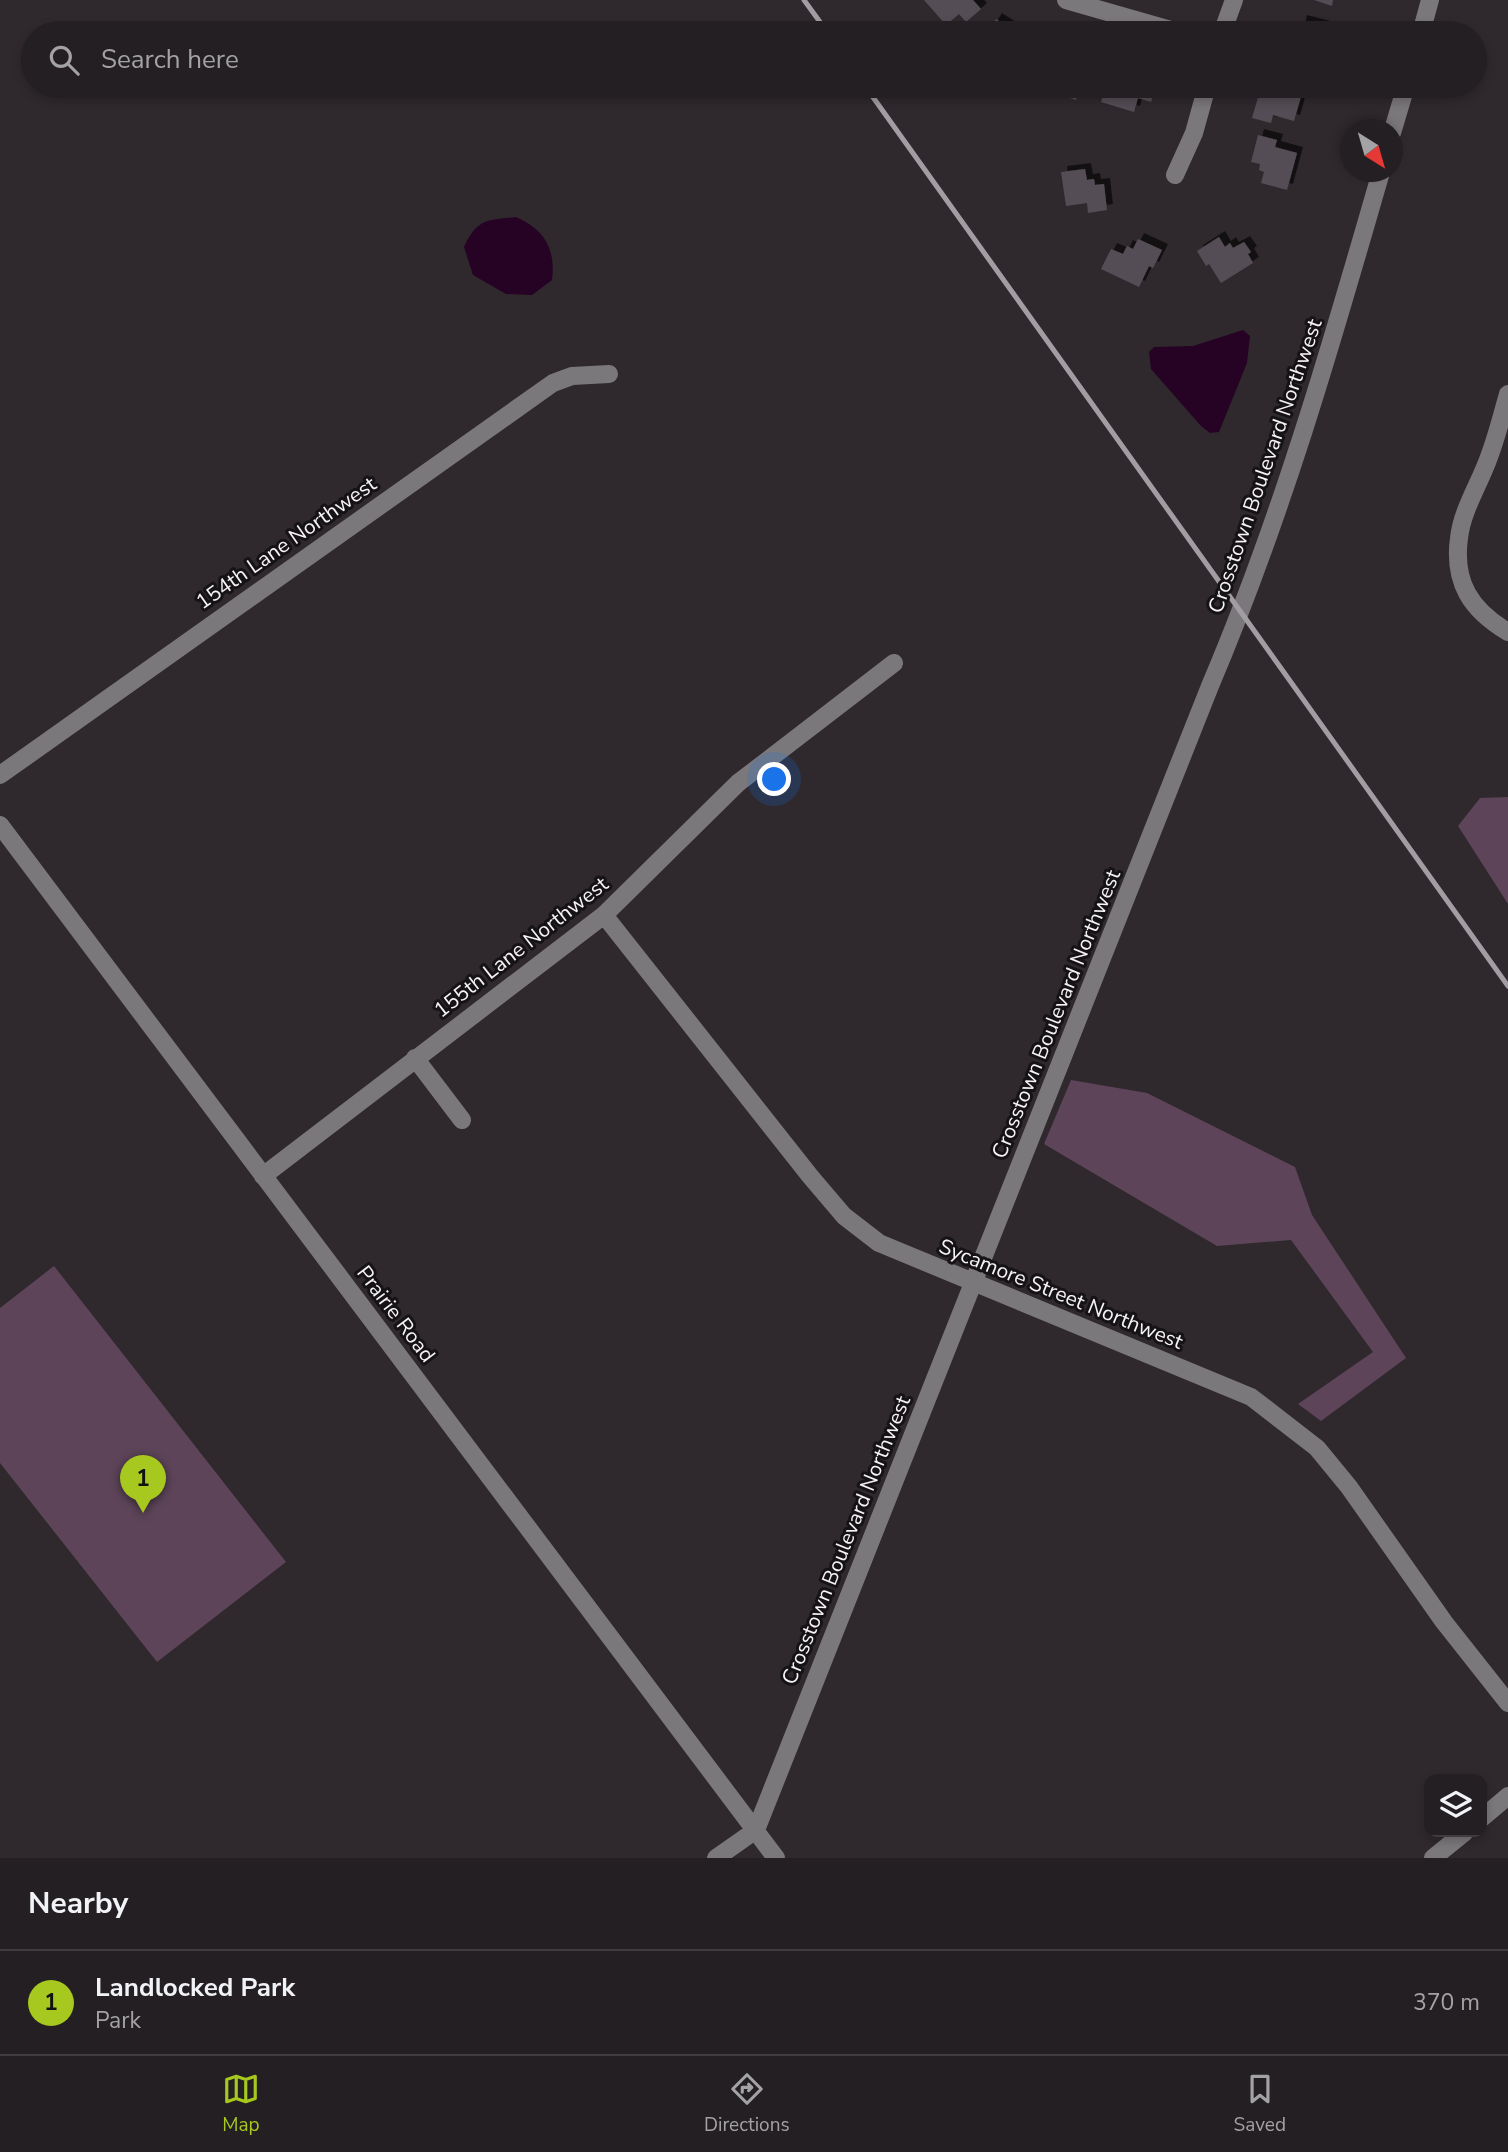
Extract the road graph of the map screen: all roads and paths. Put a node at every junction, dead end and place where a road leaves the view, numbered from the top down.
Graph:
1 (1066, 0) edge
2 (1234, 0) edge
3 (1430, 0) edge
4 (1139, 21) edge
5 (1227, 21) edge
6 (1424, 21) edge
7 (1204, 98) edge
8 (1402, 98) edge
9 (1396, 119) edge
10 (1175, 175) dead end
11 (1378, 182) edge
12 (609, 374) dead end
13 (1508, 394) edge
14 (1508, 632) edge
15 (894, 663) dead end
16 (0, 775) edge
17 (0, 825) edge
18 (604, 915) junction
19 (415, 1058) junction
20 (462, 1119) dead end
21 (263, 1175) junction
22 (974, 1284) junction
23 (1508, 1703) edge
24 (1508, 1796) edge
25 (1487, 1814) edge
26 (756, 1830) junction
27 (1459, 1837) edge
28 (716, 1858) edge
29 (776, 1858) edge
30 (1433, 1858) edge

1 - 4 street
2 - 5 street
3 - 6 street
7 - 10 street
8 - 9 street
11 - 22 street, Crosstown Boulevard Northwest
12 - 16 street, 154th Lane Northwest
13 - 14 street
15 - 18 street, 155th Lane Northwest
17 - 21 street, Prairie Road
18 - 19 street, 155th Lane Northwest
18 - 22 street, Sycamore Street Northwest
19 - 20 street
19 - 21 street, 155th Lane Northwest
21 - 26 street, Prairie Road
22 - 23 street, Sycamore Street Northwest
22 - 26 street, Crosstown Boulevard Northwest
24 - 25 street
26 - 28 street
26 - 29 street
27 - 30 street

